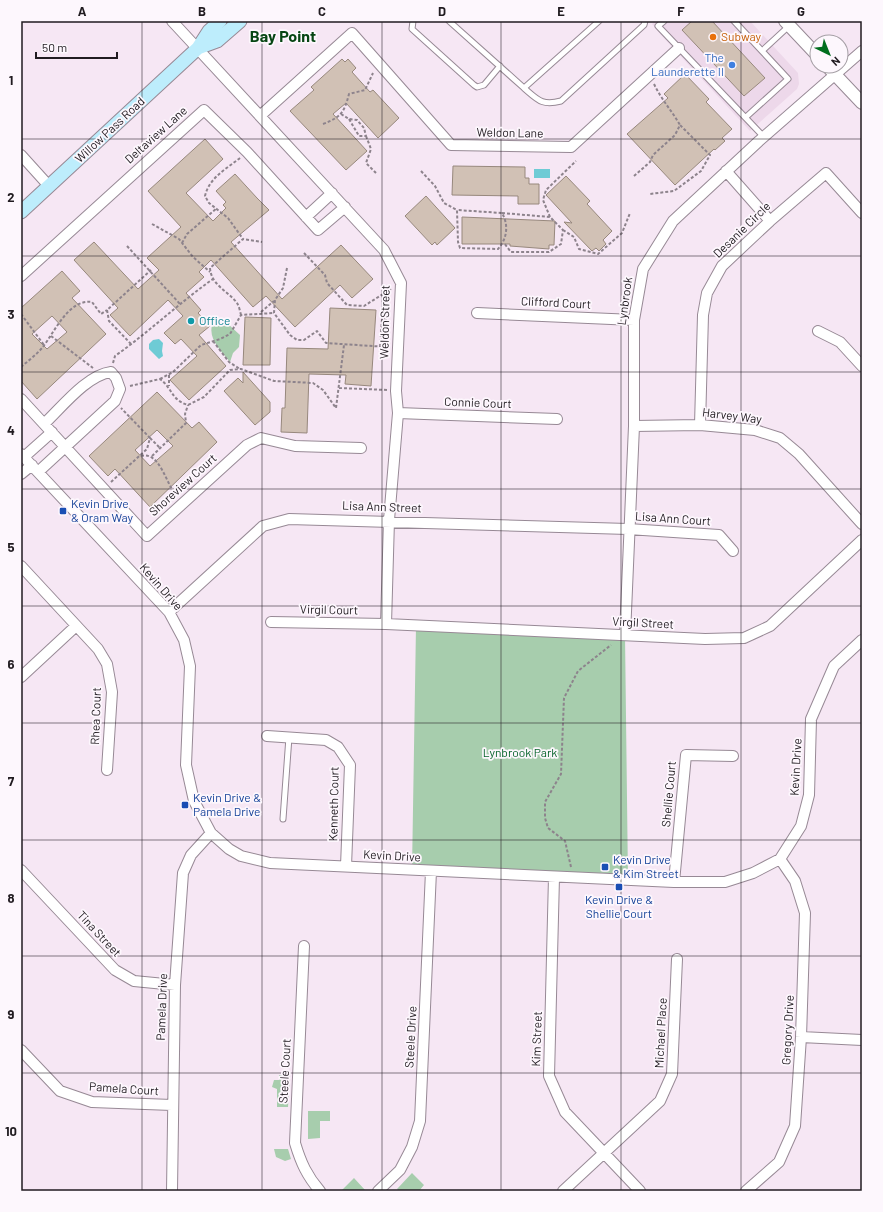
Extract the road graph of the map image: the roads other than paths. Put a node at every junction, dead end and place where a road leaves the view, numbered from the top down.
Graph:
1 (172, 21) edge
2 (220, 21) edge
3 (240, 21) edge
4 (413, 21) edge
5 (449, 21) edge
6 (599, 21) edge
7 (645, 21) edge
8 (664, 21) edge
9 (734, 21) edge
10 (787, 23) edge
11 (809, 46) edge
12 (198, 48) junction
13 (680, 48) junction
14 (762, 51) junction
15 (862, 51) edge
16 (849, 59) edge
17 (500, 66) junction
18 (827, 74) edge
19 (835, 74) edge
20 (524, 88) junction
21 (862, 103) edge
22 (261, 115) junction
23 (746, 117) junction
24 (764, 137) junction
25 (21, 155) edge
26 (726, 171) junction
27 (50, 186) junction
28 (332, 193) junction
29 (345, 207) junction
30 (21, 212) edge
31 (862, 213) edge
32 (306, 217) junction
33 (770, 221) junction
34 (21, 276) edge
35 (477, 313) dead end
36 (634, 320) junction
37 (818, 331) dead end
38 (862, 366) edge
39 (21, 400) edge
40 (398, 413) junction
41 (557, 419) dead end
42 (44, 424) junction
43 (700, 425) junction
44 (634, 426) junction
45 (59, 439) junction
46 (361, 448) dead end
47 (23, 455) edge
48 (35, 468) junction
49 (21, 474) edge
50 (389, 520) junction
51 (862, 524) edge
52 (628, 529) junction
53 (862, 540) edge
54 (733, 551) dead end
55 (21, 566) edge
56 (169, 612) junction
57 (271, 622) dead end
58 (386, 624) junction
59 (76, 626) junction
60 (625, 635) junction
61 (862, 640) edge
62 (21, 677) edge
63 (266, 736) dead end
64 (289, 738) junction
65 (733, 756) dead end
66 (107, 770) dead end
67 (283, 819) dead end
68 (211, 834) junction
69 (780, 859) junction
70 (346, 866) junction
71 (21, 870) edge
72 (431, 871) junction
73 (554, 877) junction
74 (674, 882) junction
75 (304, 946) dead end
76 (677, 959) dead end
77 (175, 985) junction
78 (801, 1037) junction
79 (862, 1040) edge
80 (21, 1050) edge
81 (172, 1105) junction
82 (604, 1153) junction
83 (172, 1191) edge
84 (320, 1191) edge
85 (378, 1191) edge
86 (563, 1191) edge
87 (640, 1191) edge
88 (746, 1191) edge

1 - 12 street, Weldon Street
2 - 12 main road, Willow Pass Road
3 - 12 main road, Willow Pass Road
4 - 17 lane
5 - 17 lane
6 - 20 lane
7 - 20 lane
8 - 13 lane
9 - 14 lane
10 - 11 street
10 - 14 lane
12 - 22 street, Weldon Street
12 - 27 main road, Willow Pass Road
13 - 22 street, Weldon Lane
13 - 23 lane
14 - 23 lane
15 - 16 street, Lynbrook
17 - 20 lane
18 - 24 street, Lynbrook
19 - 21 street
22 - 28 street, Weldon Street
23 - 24 lane
24 - 26 street, Lynbrook
25 - 27 street
26 - 33 street
26 - 36 street, Lynbrook
27 - 30 main road, Willow Pass Road
28 - 29 street, Weldon Street
28 - 32 street
29 - 32 street, Deltaview Lane
29 - 40 street, Weldon Street
31 - 33 street, Desanie Circle
32 - 34 street, Deltaview Lane
33 - 43 street, Desanie Circle
35 - 36 street, Clifford Court
36 - 44 street, Lynbrook
37 - 38 street
39 - 42 street
40 - 41 street, Connie Court
40 - 50 street, Weldon Street
42 - 45 street
42 - 45 street
43 - 44 street, Harvey Way
43 - 51 street, Harvey Way
44 - 52 street, Lynbrook
45 - 46 street, Shoreview Court
45 - 47 street
45 - 48 street
47 - 48 street, Kevin Drive
48 - 49 street
48 - 56 street, Kevin Drive
50 - 52 street, Lisa Ann Street
50 - 56 street, Lisa Ann Street
50 - 58 street, Weldon Street
52 - 54 street, Lisa Ann Court
52 - 60 street, Lynbrook
53 - 60 street, Virgil Street
55 - 59 street, Rhea Court
56 - 68 street, Kevin Drive
57 - 58 street, Virgil Court
58 - 60 street, Virgil Street
59 - 62 street
59 - 66 street, Rhea Court
61 - 69 street, Kevin Drive
63 - 64 street, Kenneth Court
64 - 67 lane
64 - 70 street, Kenneth Court
65 - 74 street, Shellie Court
68 - 70 street, Kevin Drive
68 - 77 street, Pamela Drive
69 - 74 street, Kevin Drive
69 - 78 street, Gregory Drive
70 - 72 street, Kevin Drive
71 - 77 street, Tina Street
72 - 73 street, Kevin Drive
72 - 85 street, Steele Drive
73 - 74 street, Kevin Drive
73 - 82 street, Kim Street
75 - 84 street, Steele Court
76 - 82 street, Michael Place
77 - 81 street, Pamela Drive
78 - 79 street
78 - 88 street, Gregory Drive
80 - 81 street, Pamela Court
81 - 83 street, Pamela Drive
82 - 86 street, Michael Place
82 - 87 street, Kim Street

